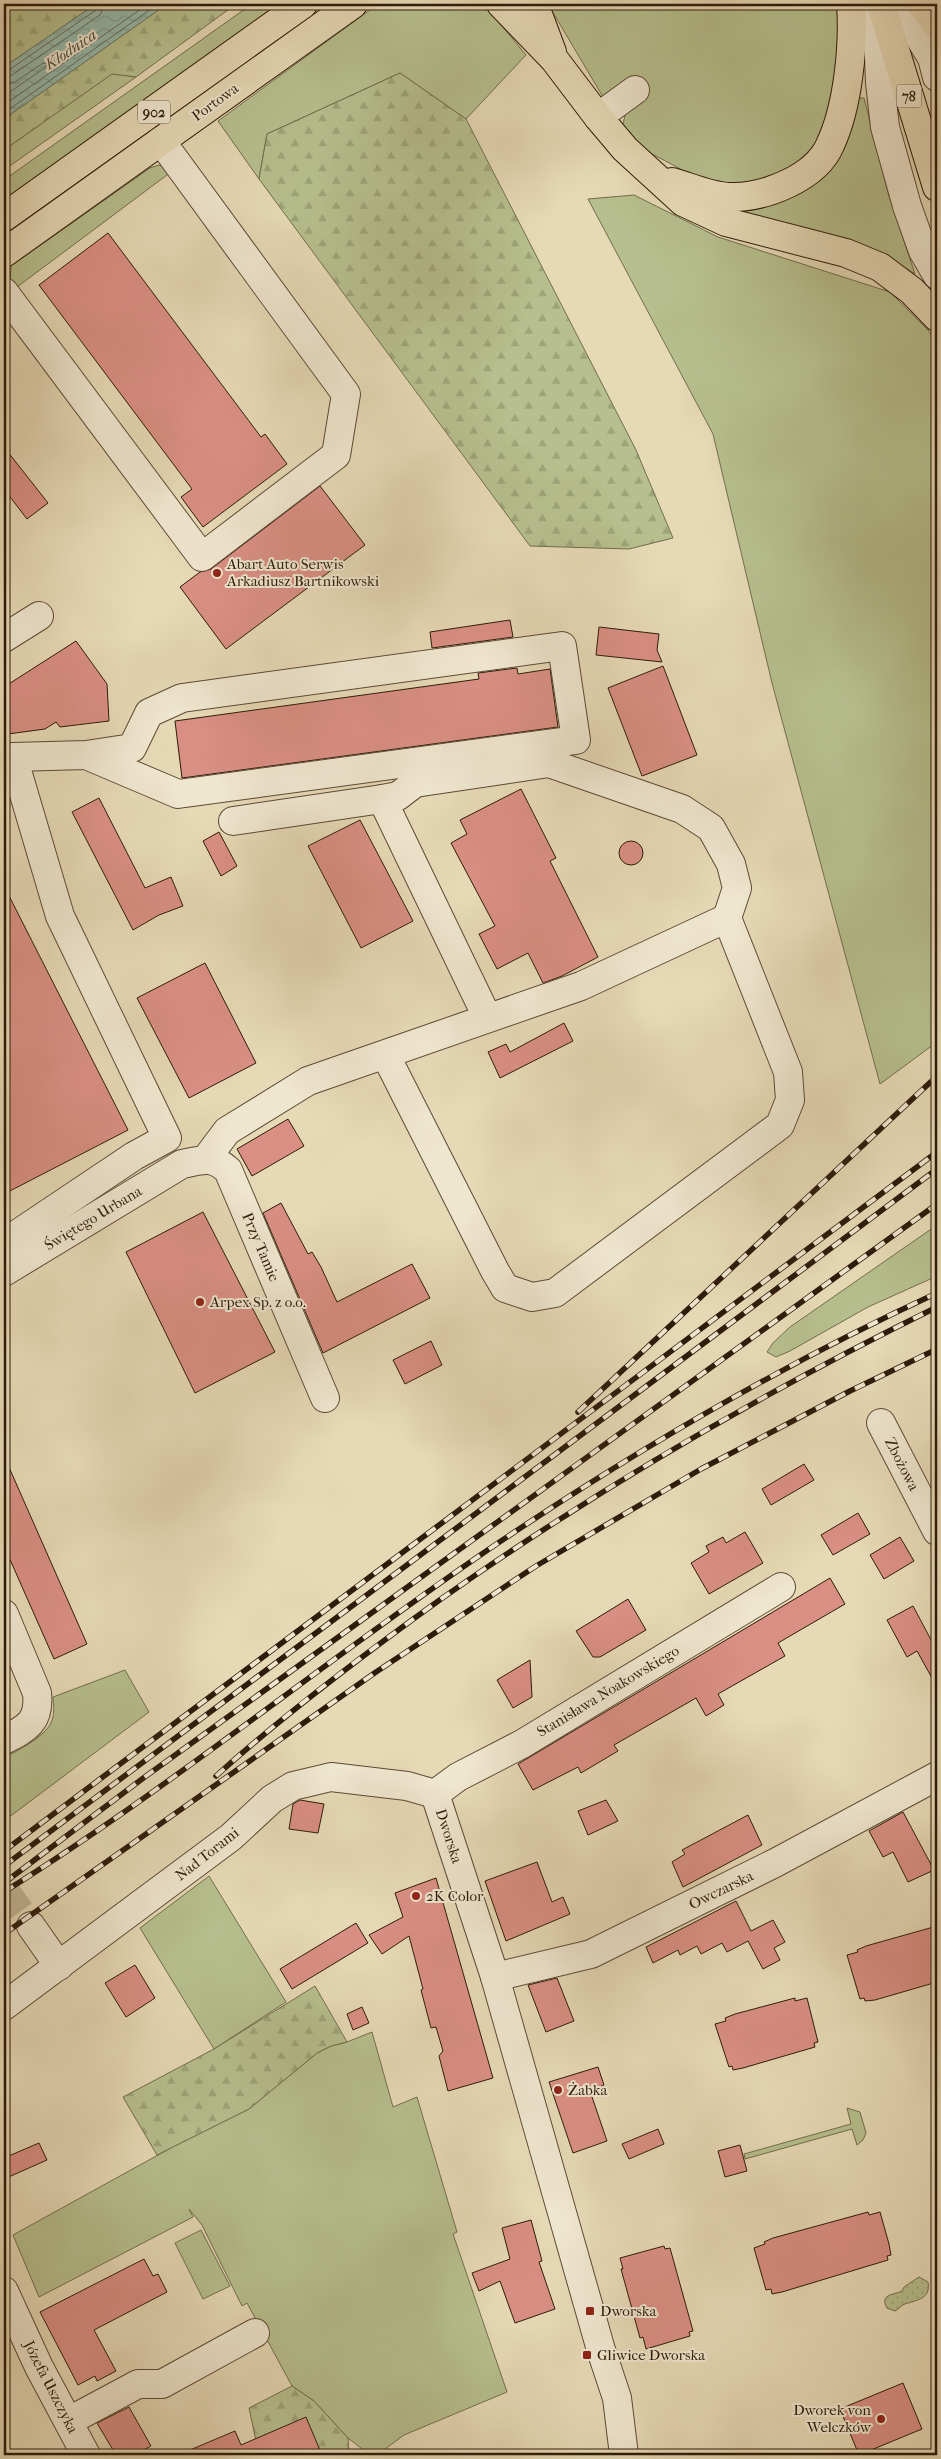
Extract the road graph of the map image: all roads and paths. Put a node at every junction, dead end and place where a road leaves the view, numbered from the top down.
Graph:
1 (303, 4) edge
2 (353, 4) edge
3 (500, 4) edge
4 (531, 4) edge
5 (851, 4) edge
6 (879, 4) edge
7 (899, 4) edge
8 (921, 4) edge
9 (937, 25) edge
10 (554, 58) junction
11 (937, 77) edge
12 (635, 90) dead end
13 (598, 117) junction
14 (161, 141) junction
15 (654, 176) junction
16 (937, 187) edge
17 (4, 217) edge
18 (4, 253) edge
19 (937, 275) edge
20 (4, 292) edge
21 (937, 317) edge
22 (39, 616) dead end
23 (4, 638) edge
24 (86, 755) junction
25 (8, 757) edge
26 (382, 799) junction
27 (233, 822) dead end
28 (727, 918) junction
29 (487, 1017) junction
30 (386, 1056) junction
31 (194, 1162) junction
32 (4, 1243) edge
33 (4, 1272) edge
34 (325, 1398) dead end
35 (881, 1423) dead end
36 (928, 1490) edge
37 (937, 1532) edge
38 (781, 1587) dead end
39 (4, 1614) edge
40 (4, 1740) edge
41 (937, 1776) edge
42 (435, 1794) junction
43 (31, 1926) tunnel mouth
44 (59, 1966) junction
45 (495, 1977) junction
46 (4, 2006) edge
47 (4, 2291) edge
48 (255, 2333) dead end
49 (69, 2421) junction
50 (86, 2455) edge
51 (624, 2455) edge

1 - 17 main road, Portowa / 902
2 - 14 main road, Portowa / 902
3 - 10 main road
4 - 10 main road
5 - 15 main road
6 - 16 main road, 78
6 - 19 street
7 - 11 street
8 - 9 main road
10 - 13 main road
12 - 13 street
13 - 15 main road
14 - 18 main road, Portowa / 902
14 - 20 street
15 - 21 main road
22 - 23 street
24 - 24 street
24 - 25 street
25 - 32 street
26 - 27 street
26 - 28 street
26 - 29 street
28 - 29 street
28 - 30 street
29 - 30 street
30 - 31 street
31 - 33 street, Świętego Urbana
31 - 34 street, Przy Tamie
35 - 36 street, Zbożowa
36 - 37 street, Zbożowa
38 - 42 street, Stanisława Noakowskiego
39 - 40 street
41 - 45 street, Owczarska
42 - 44 street, Nad Torami
42 - 45 street, Dworska
43 - 44 street
44 - 46 street, Nad Torami
45 - 51 street, Dworska
47 - 49 street, Józefa Uszczyka
48 - 49 street
49 - 50 street, Józefa Uszczyka

